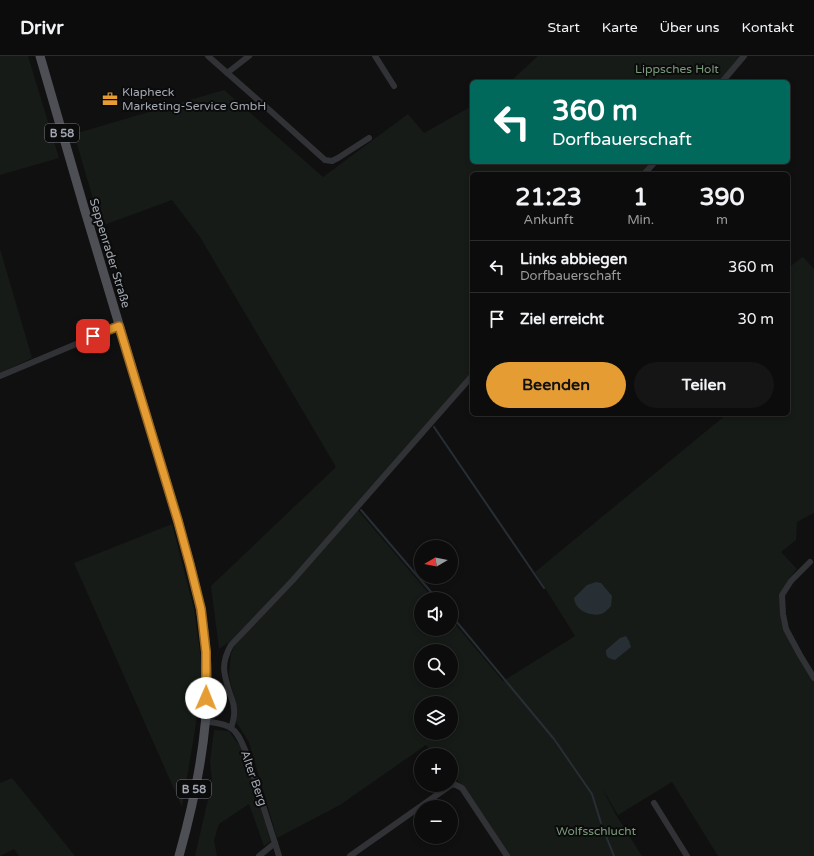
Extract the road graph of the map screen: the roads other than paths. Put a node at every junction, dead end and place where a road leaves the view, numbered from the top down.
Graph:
1 (40, 56) edge
2 (208, 56) edge
3 (249, 56) edge
4 (375, 56) edge
5 (744, 56) edge
6 (227, 73) junction
7 (724, 80) edge
8 (394, 86) dead end
9 (369, 138) dead end
10 (652, 164) edge
11 (646, 172) edge
12 (119, 326) junction
13 (0, 376) edge
14 (470, 378) edge
15 (810, 562) dead end
16 (814, 678) edge
17 (206, 721) junction
18 (231, 728) junction
19 (458, 786) edge
20 (441, 792) edge
21 (654, 803) dead end
22 (275, 843) junction
23 (178, 856) edge
24 (259, 856) edge
25 (279, 856) edge
26 (350, 856) edge
27 (507, 856) edge
28 (687, 856) edge

1 - 12 main road, Seppenrader Straße / B 58
2 - 6 street
3 - 6 street
4 - 8 street
5 - 7 street
6 - 9 street
10 - 11 street
12 - 13 street
12 - 17 main road, Seppenrader Straße / B 58
14 - 18 street
15 - 16 street
17 - 18 street
17 - 23 main road, Seppenrader Straße / B 58
18 - 22 street, Alter Berg
19 - 27 street
20 - 26 street
21 - 28 street
22 - 24 street
22 - 25 street, Alter Berg

